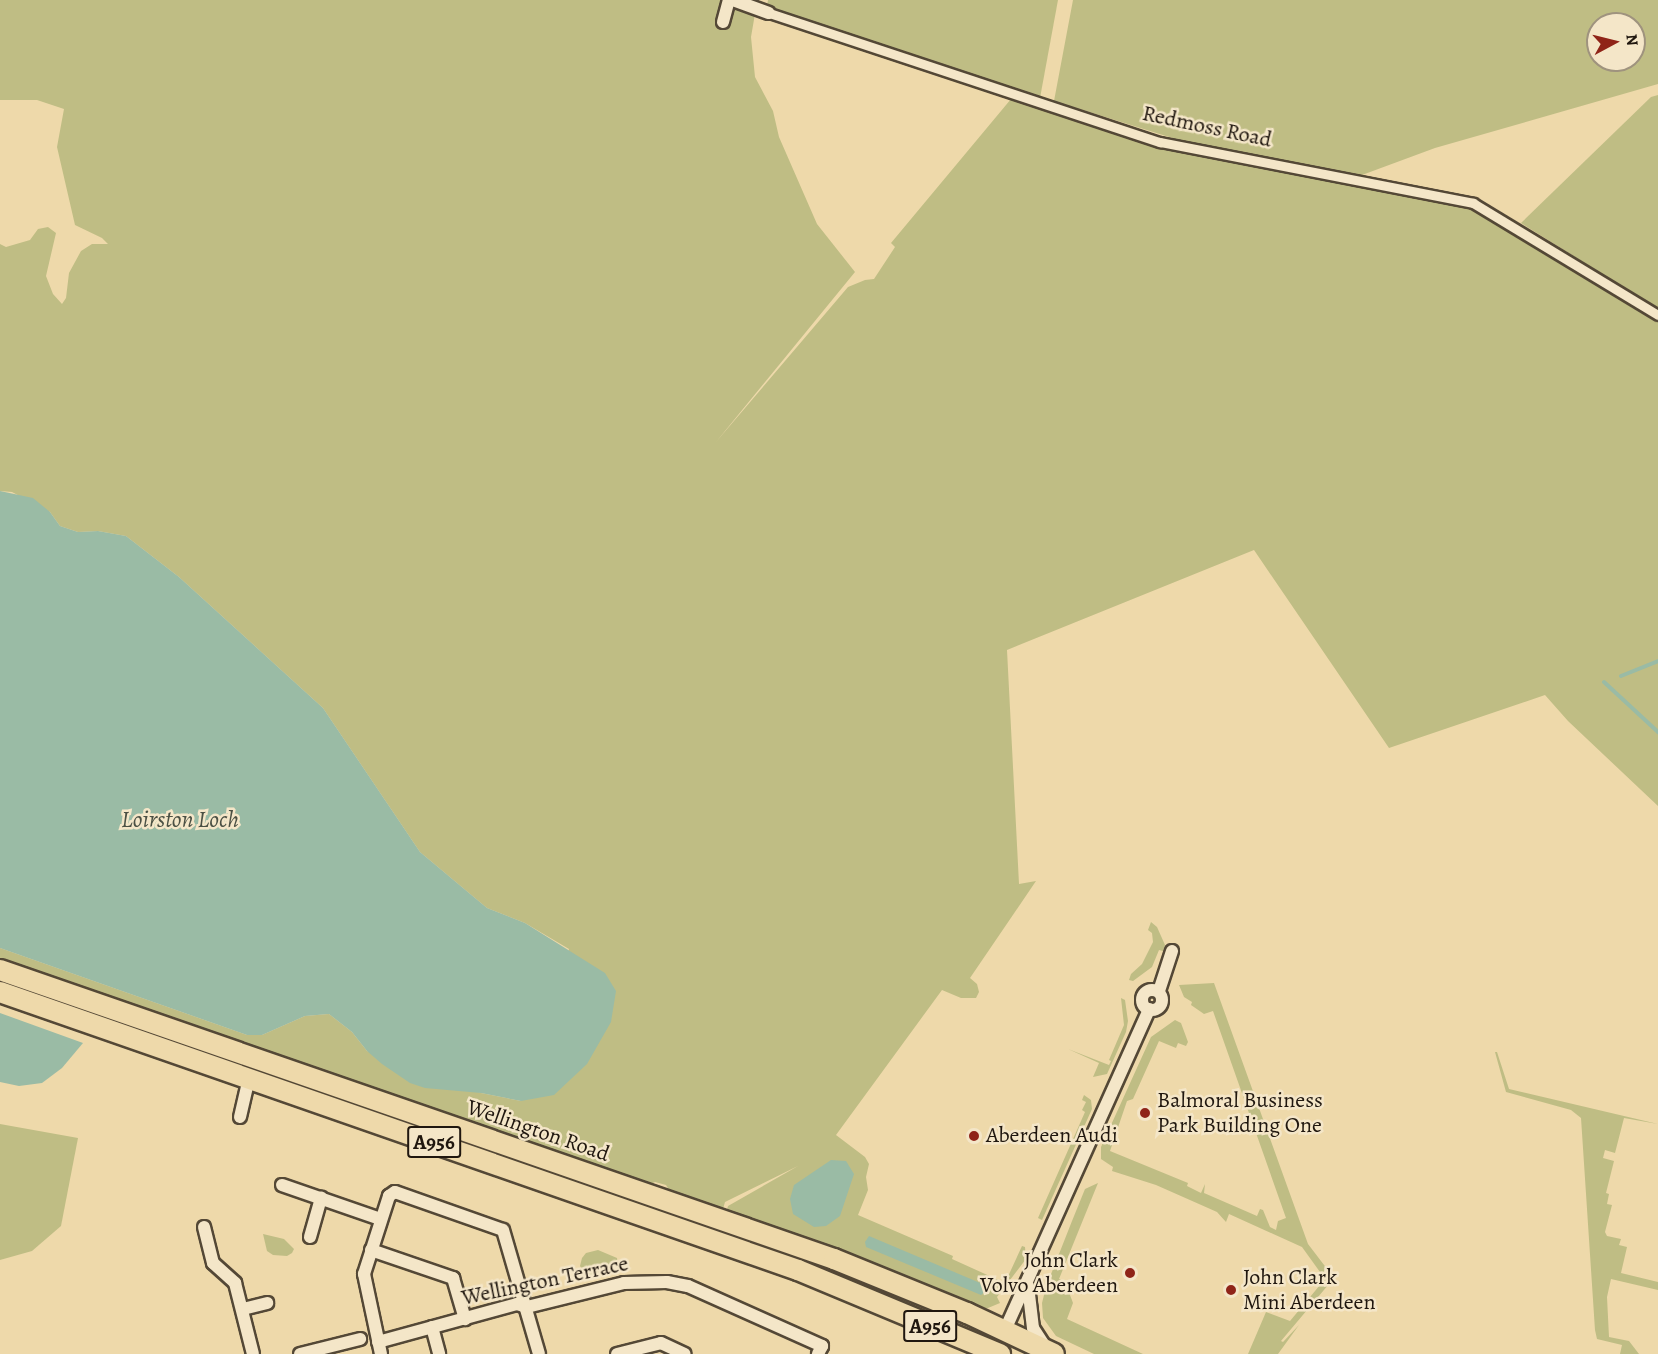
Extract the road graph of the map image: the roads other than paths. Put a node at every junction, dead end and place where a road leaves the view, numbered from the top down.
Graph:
1 (731, 0) edge
2 (769, 13) joint
3 (723, 22) dead end
4 (1658, 315) edge
5 (1172, 951) dead end
6 (0, 970) edge
7 (0, 992) edge
8 (249, 1078) junction
9 (240, 1117) dead end
10 (282, 1185) dead end
11 (321, 1198) junction
12 (381, 1219) junction
13 (204, 1227) dead end
14 (310, 1237) dead end
15 (371, 1250) junction
16 (1028, 1285) junction
17 (267, 1303) dead end
18 (526, 1307) junction
19 (243, 1309) junction
20 (465, 1318) junction
21 (432, 1327) junction
22 (1005, 1330) junction
23 (360, 1340) dead end
24 (379, 1348) edge
25 (318, 1352) edge
26 (1052, 1353) edge
27 (253, 1354) edge
28 (300, 1354) edge
29 (439, 1354) edge
30 (539, 1354) edge
31 (617, 1354) edge
32 (685, 1354) edge
33 (818, 1354) edge
34 (1000, 1354) edge

1 - 2 street, Redmoss Road
1 - 3 street, Redmoss Road
2 - 4 street, Redmoss Road
5 - 16 street
6 - 22 main road, Wellington Road / A956
7 - 8 main road, Wellington Road / A956
8 - 9 street
8 - 34 main road, Wellington Road / A956
10 - 11 street
11 - 12 street
11 - 14 street
12 - 15 street
12 - 18 street
13 - 19 street
15 - 20 street
15 - 24 street
16 - 22 street
16 - 26 street
17 - 19 street
18 - 20 street, Wellington Terrace
18 - 30 street
18 - 33 street, Wellington Terrace
19 - 27 street
20 - 21 street, Wellington Terrace
21 - 24 street, Wellington Terrace
21 - 29 street
22 - 26 main road, Wellington Road / A956
23 - 25 street
25 - 28 street
31 - 32 street

